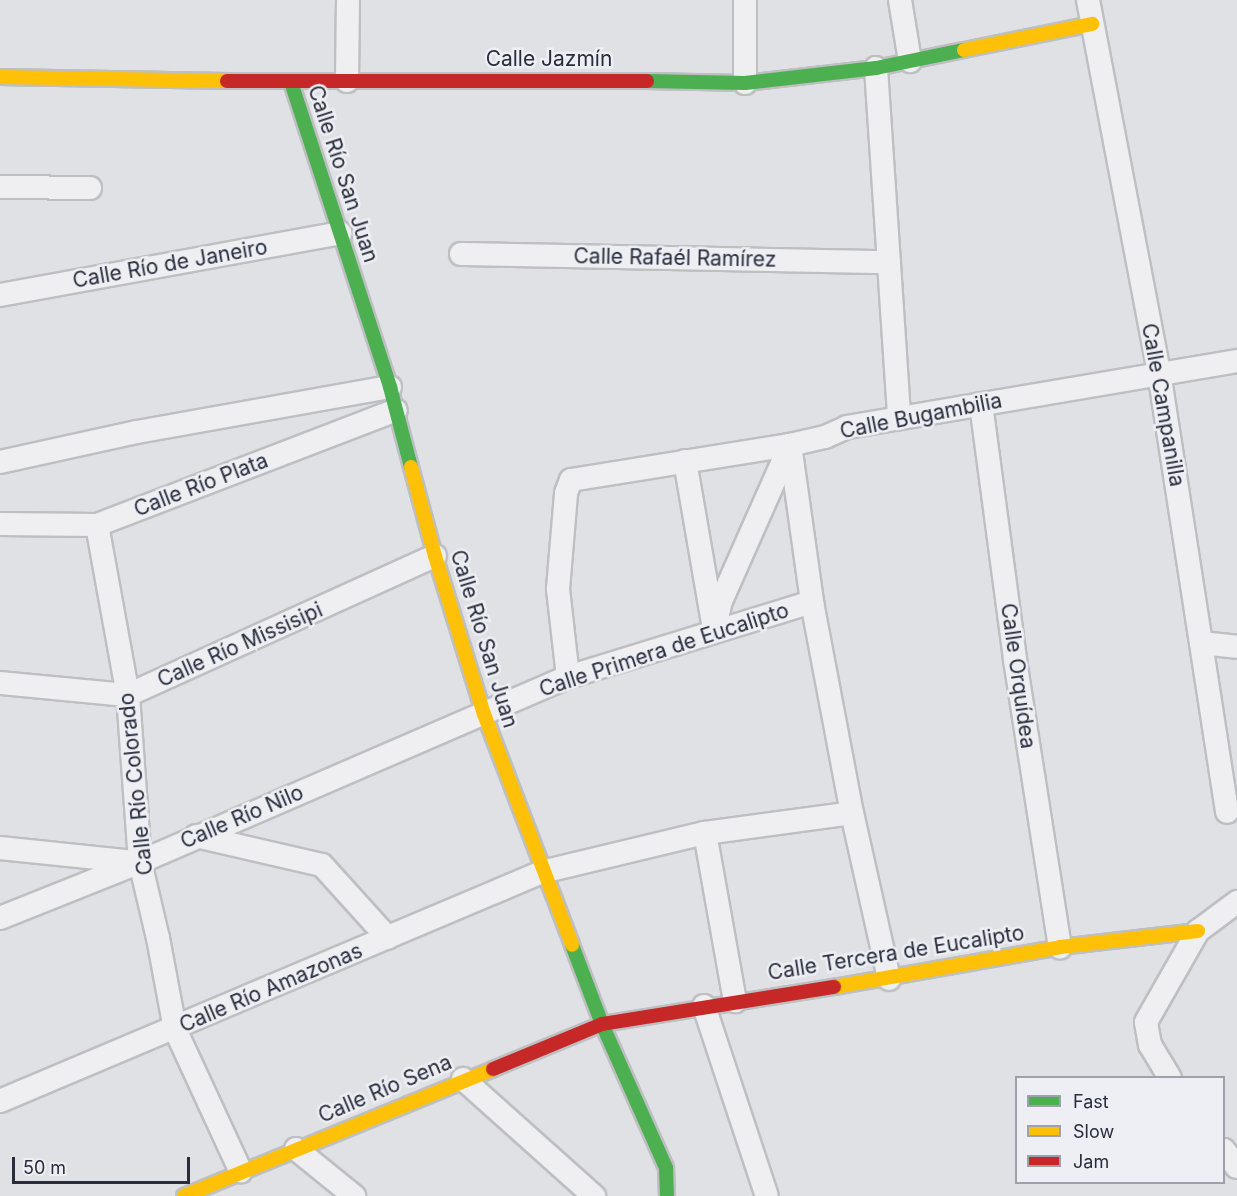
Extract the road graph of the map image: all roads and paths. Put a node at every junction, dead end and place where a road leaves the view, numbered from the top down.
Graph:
1 (348, 0) edge
2 (745, 0) edge
3 (900, 0) edge
4 (1088, 0) edge
5 (1092, 24) junction
6 (910, 61) junction
7 (876, 69) junction
8 (0, 77) edge
9 (347, 81) junction
10 (291, 82) junction
11 (745, 83) junction
12 (0, 187) edge
13 (90, 188) dead end
14 (340, 233) junction
15 (461, 254) dead end
16 (889, 262) junction
17 (0, 295) edge
18 (1237, 361) edge
19 (1159, 372) junction
20 (390, 387) junction
21 (981, 404) junction
22 (396, 410) junction
23 (899, 418) junction
24 (790, 445) junction
25 (685, 461) junction
26 (0, 462) edge
27 (0, 524) edge
28 (98, 525) junction
29 (435, 556) junction
30 (812, 602) junction
31 (714, 631) junction
32 (1201, 643) junction
33 (1237, 647) edge
34 (568, 677) junction
35 (0, 683) edge
36 (128, 695) junction
37 (484, 714) junction
38 (1227, 812) dead end
39 (852, 813) junction
40 (705, 833) junction
41 (196, 836) junction
42 (0, 848) edge
43 (140, 862) junction
44 (542, 872) junction
45 (1237, 902) edge
46 (0, 918) edge
47 (1198, 931) junction
48 (388, 938) junction
49 (1060, 946) junction
50 (889, 979) junction
51 (735, 1001) junction
52 (704, 1006) junction
53 (602, 1024) junction
54 (175, 1029) junction
55 (1169, 1076) edge
56 (463, 1079) junction
57 (0, 1101) edge
58 (296, 1149) junction
59 (1225, 1151) edge
60 (1237, 1167) edge
61 (241, 1172) junction
62 (184, 1196) edge
63 (354, 1196) edge
64 (594, 1196) edge
65 (667, 1196) edge
66 (767, 1196) edge

1 - 9 street
2 - 11 street
3 - 6 street
4 - 5 street, Calle Campanilla
5 - 6 street, Calle Jazmín
5 - 19 street, Calle Campanilla
6 - 7 street, Calle Jazmín
7 - 11 street, Calle Jazmín
7 - 16 street
8 - 10 street, Calle Jazmín
9 - 10 street, Calle Jazmín
9 - 11 street, Calle Jazmín
10 - 14 street, Calle Río San Juan
12 - 13 street
14 - 17 street, Calle Río de Janeiro
14 - 20 street, Calle Río San Juan
15 - 16 street, Calle Rafaél Ramírez
16 - 23 street
18 - 19 street, Calle Bugambilia
19 - 21 street, Calle Bugambilia
19 - 32 street, Calle Campanilla
20 - 22 street, Calle Río San Juan
20 - 26 street
21 - 23 street, Calle Bugambilia
21 - 49 street, Calle Orquídea
22 - 28 street, Calle Río Plata
22 - 29 street, Calle Río San Juan
23 - 24 street, Calle Bugambilia
24 - 25 street, Calle Bugambilia
24 - 30 street
24 - 31 street
25 - 31 street
25 - 34 street, Calle Bugambilia
27 - 28 street, Calle Río Plata
28 - 36 street, Calle Río Colorado
29 - 36 street, Calle Río Missisipi
29 - 37 street, Calle Río San Juan
30 - 31 street, Calle Primera de Eucalipto
30 - 39 street
31 - 34 street, Calle Primera de Eucalipto
32 - 33 street
32 - 38 street, Calle Campanilla
34 - 37 street, Calle Primera de Eucalipto
35 - 36 street, Calle Río Missisipi
36 - 43 street, Calle Río Colorado
37 - 41 street, Calle Río Nilo
37 - 44 street, Calle Río San Juan
39 - 40 street, Calle Río Amazonas
39 - 50 street
40 - 44 street, Calle Río Amazonas
40 - 51 street
41 - 43 street, Calle Río Nilo
41 - 48 street
42 - 43 street
43 - 46 street, Calle Río Nilo
43 - 54 street, Calle Río Colorado
44 - 48 street, Calle Río Amazonas
44 - 53 street, Calle Río San Juan
45 - 47 street
47 - 49 street, Calle Tercera de Eucalipto
47 - 55 street
48 - 54 street, Calle Río Amazonas
49 - 50 street, Calle Tercera de Eucalipto
50 - 51 street, Calle Tercera de Eucalipto
51 - 52 street, Calle Tercera de Eucalipto
52 - 53 street, Calle Tercera de Eucalipto
52 - 66 street
53 - 56 street, Calle Río Sena
53 - 65 street, Calle Río San Juan
54 - 57 street, Calle Río Amazonas
54 - 61 street, Calle Río Colorado
56 - 58 street, Calle Río Sena
56 - 64 street
58 - 61 street, Calle Río Sena
58 - 63 street
59 - 60 street
61 - 62 street, Calle Río Sena

